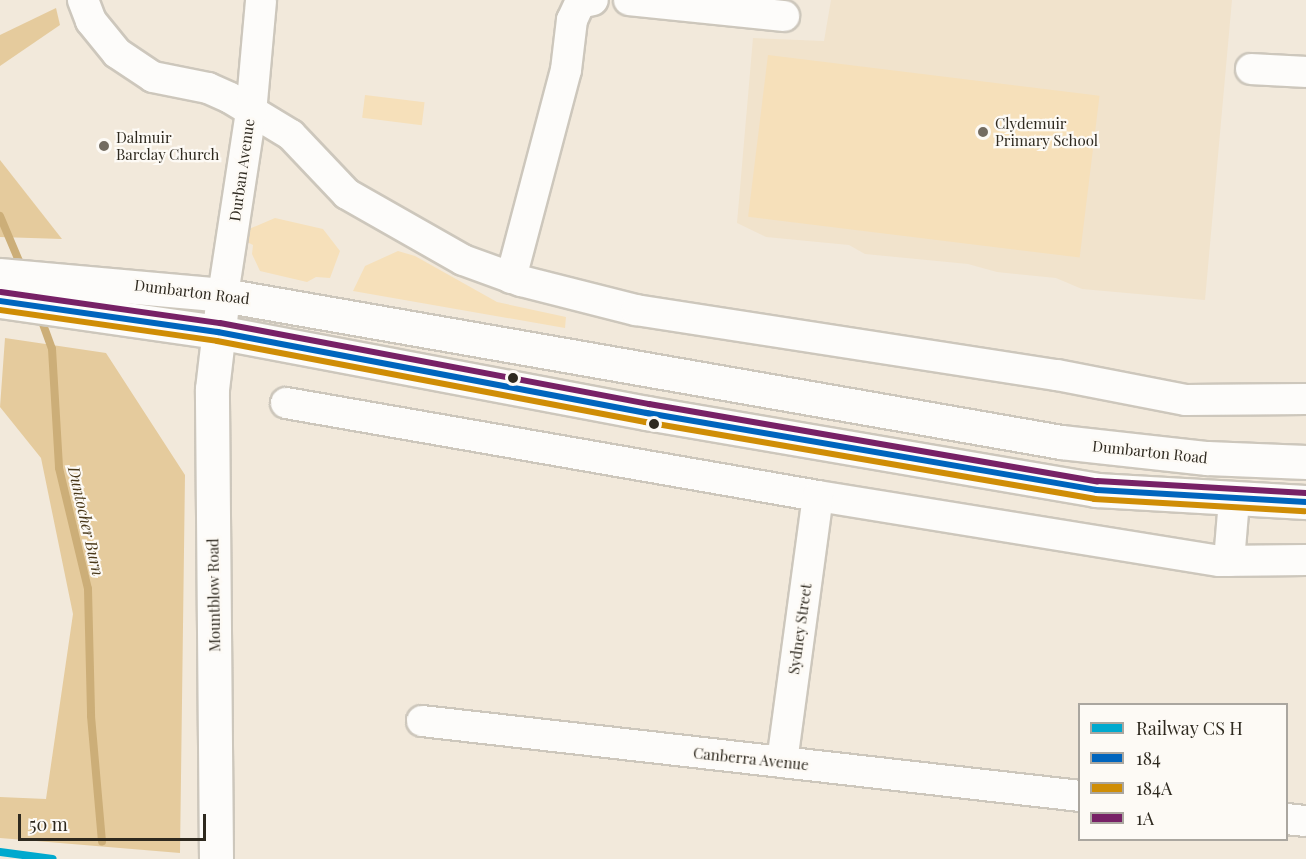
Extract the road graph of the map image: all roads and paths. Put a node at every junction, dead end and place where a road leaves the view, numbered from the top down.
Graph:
1 (83, 0) edge
2 (261, 0) edge
3 (593, 0) edge
4 (629, 0) edge
5 (784, 16) dead end
6 (1251, 69) dead end
7 (1306, 72) edge
8 (251, 113) junction
9 (511, 278) junction
10 (5, 288) edge
11 (224, 296) junction
12 (218, 332) junction
13 (1306, 399) edge
14 (286, 403) dead end
15 (1306, 462) edge
16 (818, 496) junction
17 (1234, 500) junction
18 (1306, 502) edge
19 (1306, 560) edge
20 (1229, 561) junction
21 (422, 721) dead end
22 (782, 762) junction
23 (1078, 796) edge
24 (1288, 819) edge
25 (1306, 821) edge
26 (216, 854) edge

1 - 8 street, Durban Avenue
2 - 8 street
3 - 9 street
4 - 5 street
6 - 7 street
8 - 9 street
8 - 11 street, Durban Avenue
9 - 13 street
10 - 11 main road, Dumbarton Road
10 - 12 main road, Dumbarton Road
11 - 12 main road, Mountblow Road
11 - 15 main road, Dumbarton Road
12 - 17 main road, Dumbarton Road
12 - 26 main road, Mountblow Road
14 - 16 street
16 - 20 street
16 - 22 street, Sydney Street
17 - 18 main road, Dumbarton Road
17 - 20 street
19 - 20 street
21 - 22 street, Canberra Avenue
22 - 23 street, Canberra Avenue
24 - 25 street

